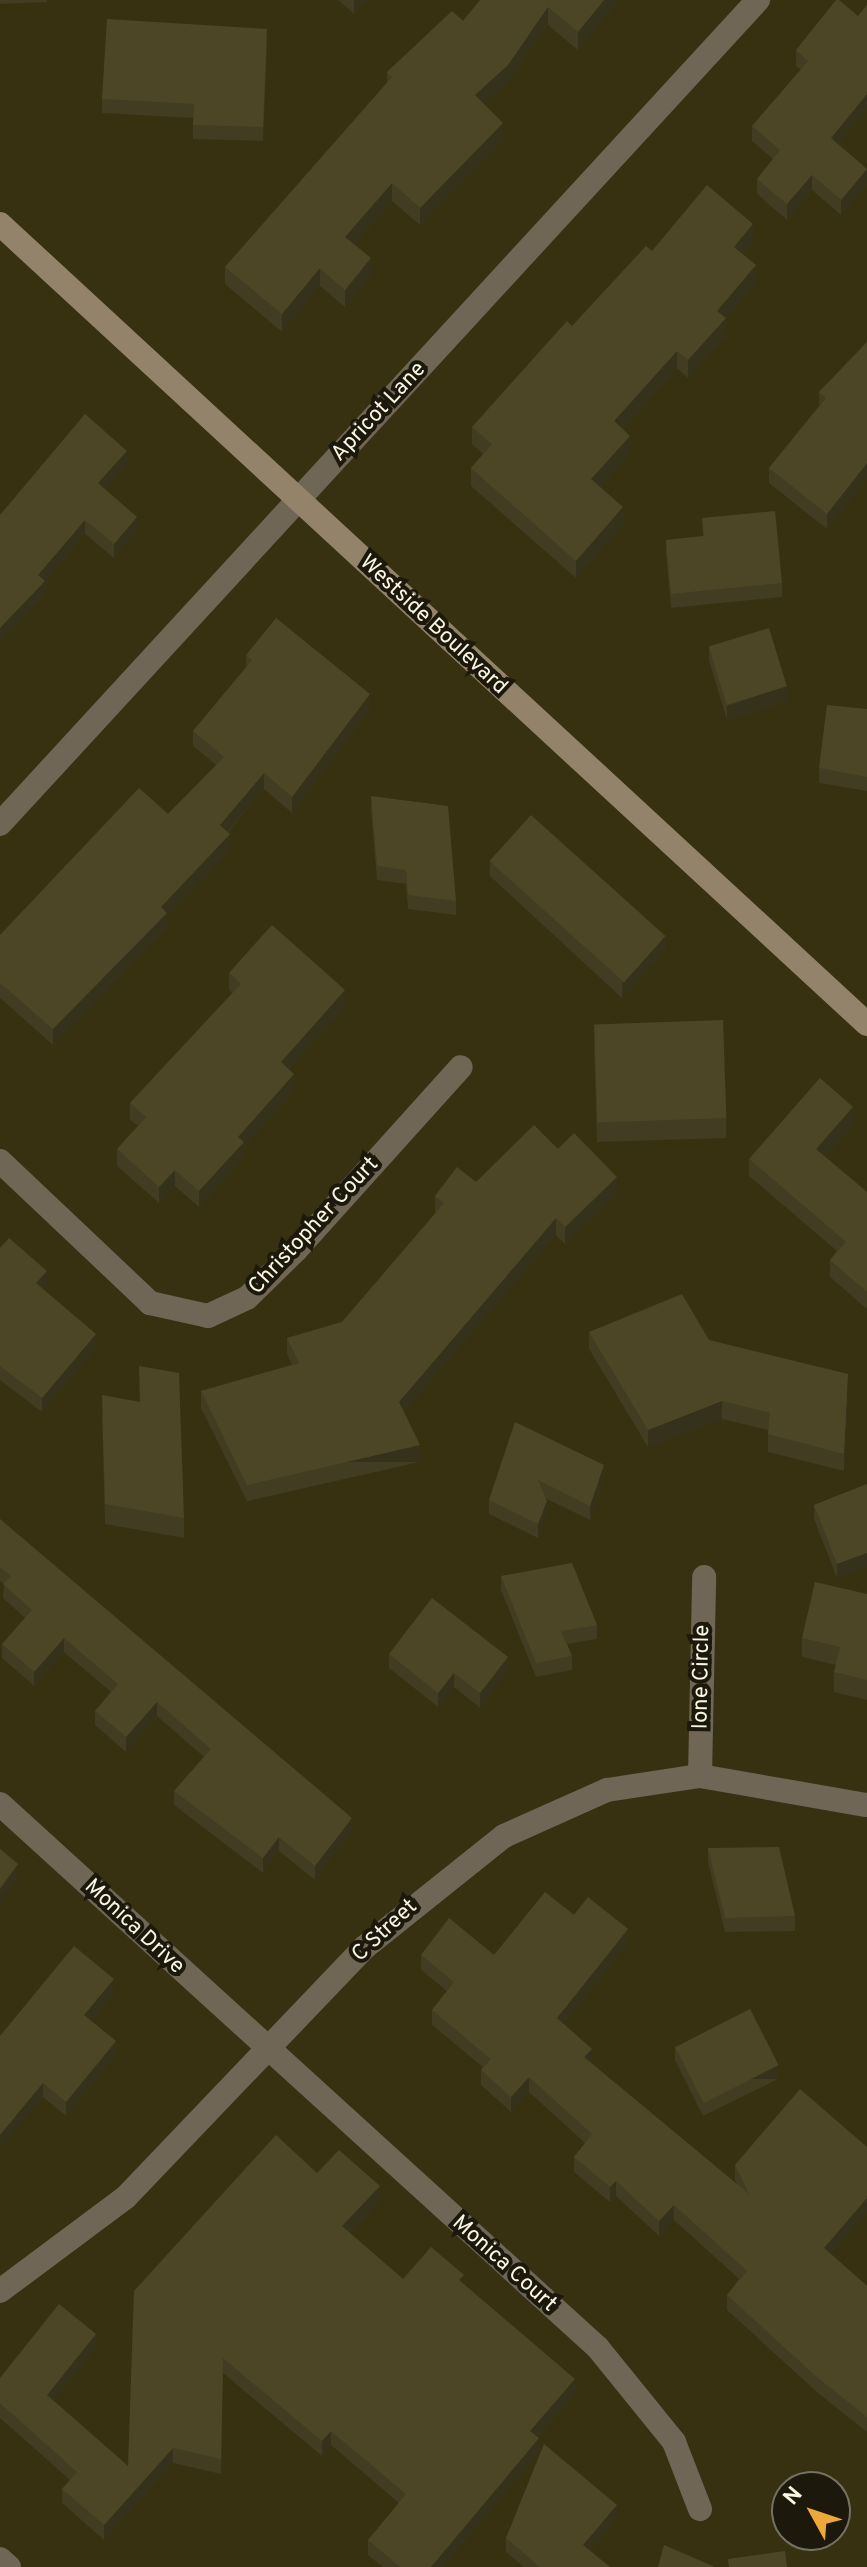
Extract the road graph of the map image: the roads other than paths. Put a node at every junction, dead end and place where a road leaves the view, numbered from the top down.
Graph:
1 (758, 0) edge
2 (0, 224) edge
3 (298, 501) junction
4 (0, 824) edge
5 (867, 1024) edge
6 (461, 1067) dead end
7 (0, 1161) edge
8 (704, 1577) dead end
9 (700, 1776) junction
10 (0, 1804) edge
11 (867, 1805) edge
12 (268, 2050) junction
13 (0, 2291) edge
14 (700, 2509) dead end
15 (0, 2559) edge
16 (9, 2567) edge

1 - 3 street, Apricot Lane
2 - 3 street, Westside Boulevard
3 - 4 street, Apricot Lane
3 - 5 street, Westside Boulevard
6 - 7 street, Christopher Court
8 - 9 street, Ione Circle
9 - 11 street, C Street
9 - 12 street, C Street
10 - 12 street, Monica Drive
12 - 13 street, C Street
12 - 14 street, Monica Court
15 - 16 street

